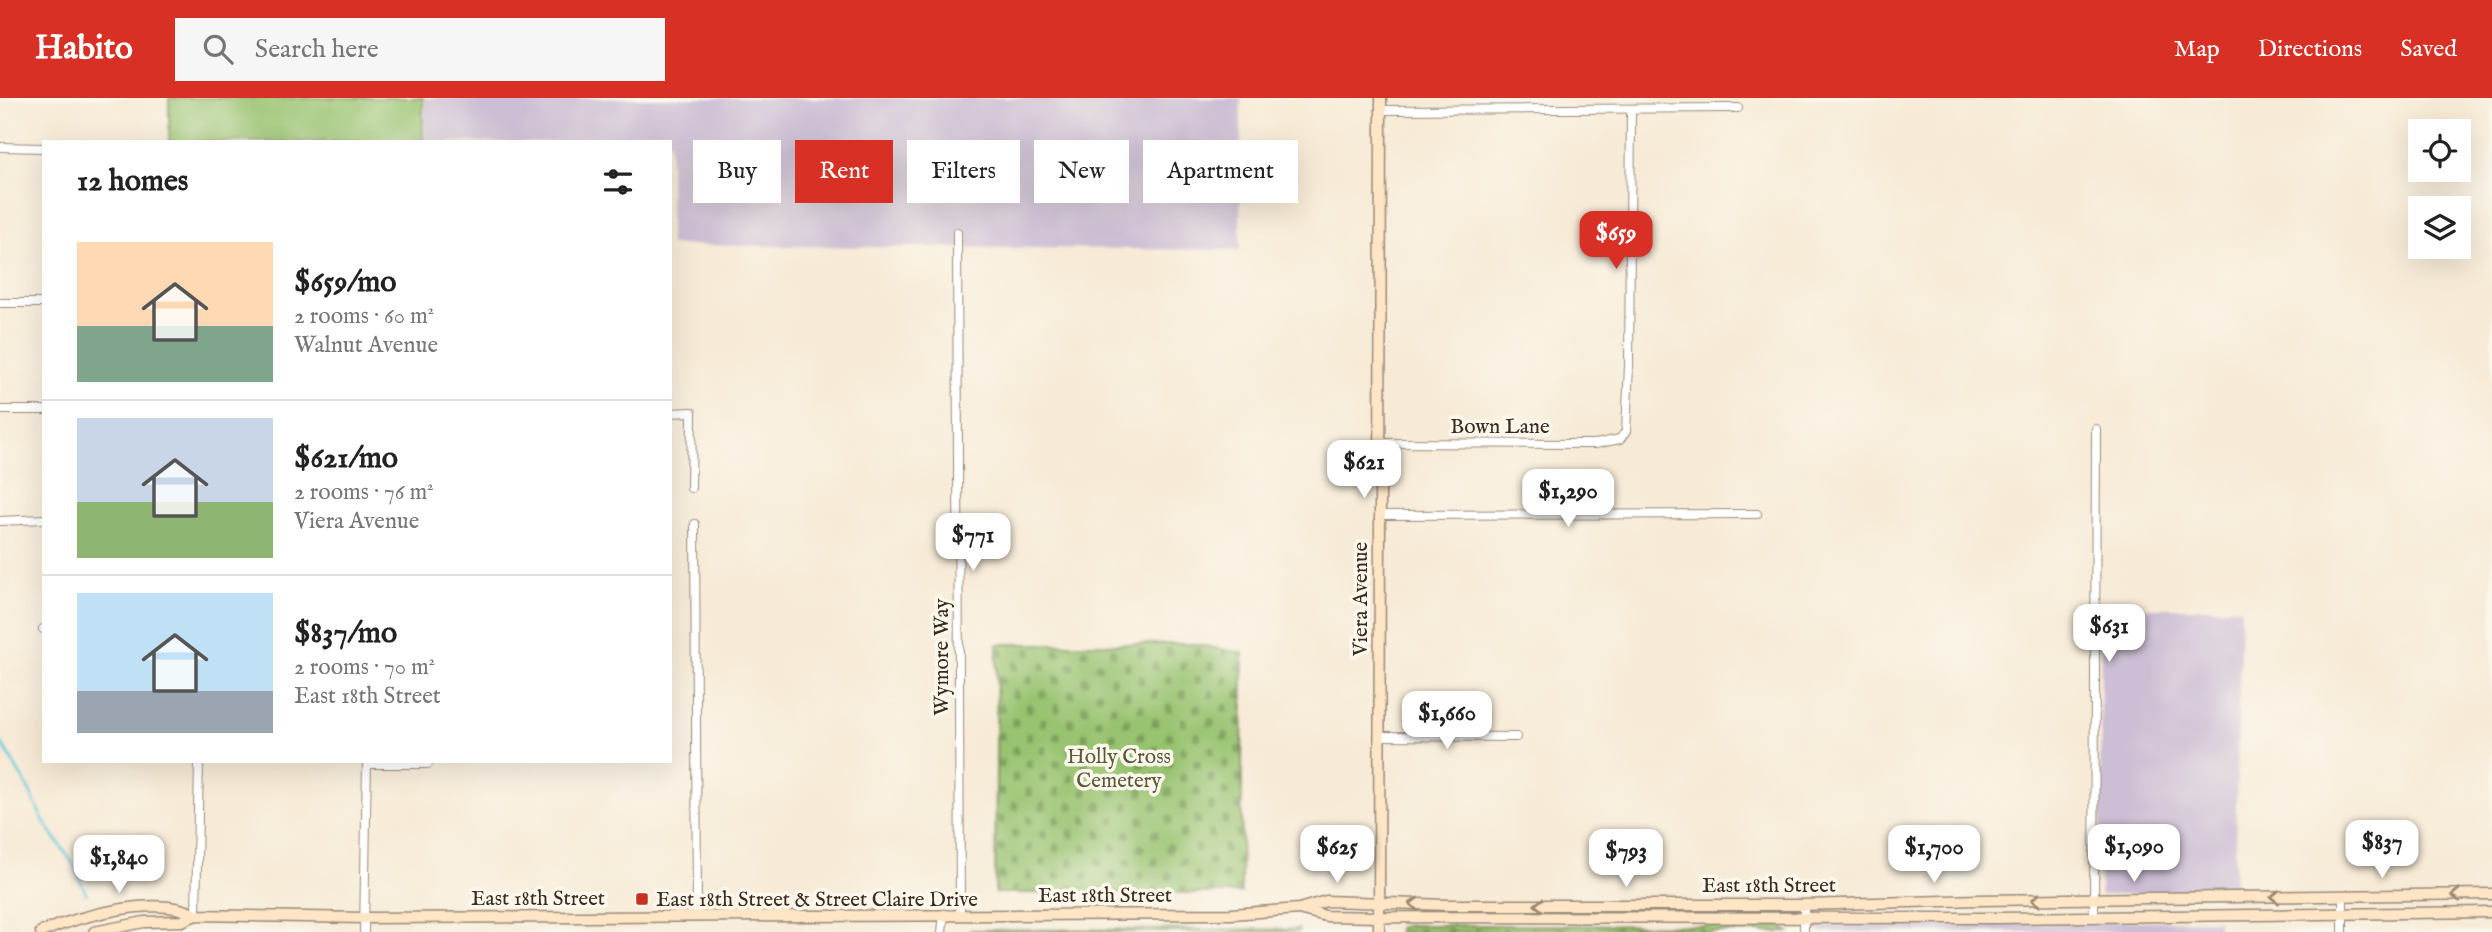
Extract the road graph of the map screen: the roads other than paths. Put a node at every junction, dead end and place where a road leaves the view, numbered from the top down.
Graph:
1 (1381, 98) edge
2 (1738, 108) dead end
3 (1381, 110) junction
4 (1631, 110) junction
5 (0, 147) edge
6 (42, 148) edge
7 (957, 233) dead end
8 (0, 303) edge
9 (42, 303) edge
10 (0, 410) edge
11 (42, 410) edge
12 (672, 413) edge
13 (2096, 429) dead end
14 (1380, 443) junction
15 (691, 488) dead end
16 (1757, 514) dead end
17 (1380, 515) junction
18 (42, 519) edge
19 (0, 521) edge
20 (695, 524) dead end
21 (1379, 736) junction
22 (1516, 737) dead end
23 (198, 763) edge
24 (367, 763) edge
25 (428, 764) dead end
26 (2492, 894) edge
27 (2343, 896) junction
28 (2094, 899) junction
29 (1380, 902) junction
30 (1804, 905) junction
31 (1299, 909) junction
32 (2492, 912) edge
33 (2343, 913) junction
34 (944, 914) junction
35 (960, 914) junction
36 (196, 915) junction
37 (698, 916) junction
38 (2094, 916) junction
39 (1379, 917) junction
40 (365, 918) junction
41 (1804, 918) junction
42 (41, 932) edge
43 (94, 932) edge
44 (365, 932) edge
45 (943, 932) edge
46 (1379, 932) edge
47 (1804, 932) edge
48 (2343, 932) edge

1 - 3 main road, Viera Avenue
2 - 4 street
3 - 4 street
3 - 14 main road, Viera Avenue
4 - 14 street, Bown Lane
5 - 6 street
7 - 35 street, Wymore Way
8 - 9 street
10 - 11 street
12 - 15 street
13 - 28 street
14 - 17 main road, Viera Avenue
16 - 17 street
17 - 21 main road, Viera Avenue
18 - 19 street
20 - 37 street
21 - 22 street
21 - 29 main road, Viera Avenue
23 - 36 street
24 - 25 street
24 - 40 street
26 -> 27 main road, East 18th Street
27 -> 28 main road, East 18th Street
27 - 33 street
28 -> 30 main road, East 18th Street
28 - 38 street
30 -> 29 main road, East 18th Street
29 - 31 main road, East 18th Street
29 - 39 main road, Viera Avenue
30 - 41 street
31 - 35 main road, East 18th Street
31 - 39 main road, East 18th Street
32 - 33 main road, East 18th Street
33 - 38 main road, East 18th Street
33 - 48 street
34 - 35 main road, East 18th Street
34 - 37 main road, East 18th Street
34 - 45 street
36 - 40 main road, East 18th Street
36 - 42 main road, East 18th Street
36 - 43 main road, East 18th Street
37 - 40 main road, East 18th Street
38 - 41 main road, East 18th Street
39 - 41 main road, East 18th Street
39 - 46 main road, Viera Avenue
40 - 44 street
41 - 47 street

